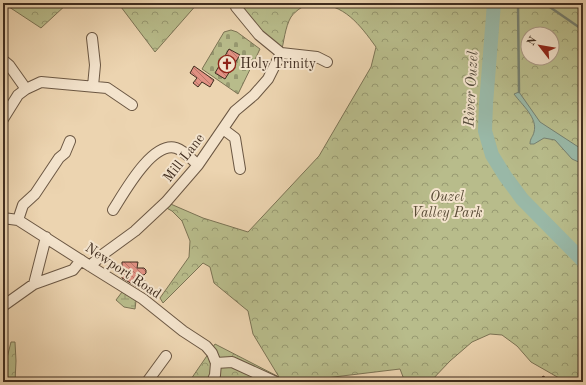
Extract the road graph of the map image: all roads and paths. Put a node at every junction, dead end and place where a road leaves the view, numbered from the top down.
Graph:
1 (236, 7) dead end
2 (92, 38) dead end
3 (281, 53) junction
4 (3, 60) edge
5 (327, 62) dead end
6 (92, 86) junction
7 (26, 89) junction
8 (132, 104) dead end
9 (3, 118) edge
10 (223, 129) junction
11 (70, 142) dead end
12 (198, 165) junction
13 (240, 169) dead end
14 (112, 210) dead end
15 (3, 218) edge
16 (18, 220) junction
17 (46, 237) junction
18 (81, 260) junction
19 (90, 266) junction
20 (34, 284) junction
21 (3, 306) edge
22 (166, 356) dead end
23 (216, 363) junction
24 (147, 382) edge
25 (212, 382) edge
26 (276, 382) edge

1 - 3 street
2 - 6 street
3 - 5 street
3 - 10 street, Mill Lane
4 - 7 street
6 - 7 street
6 - 8 street
7 - 9 street
10 - 12 street, Mill Lane
10 - 13 street
11 - 16 street
12 - 14 street
12 - 19 street, Mill Lane
15 - 16 street, Newport Road
16 - 17 street, Newport Road
17 - 18 street, Newport Road
17 - 20 street
18 - 19 street, Newport Road
18 - 20 street
19 - 23 street, Newport Road
20 - 21 street
22 - 24 street
23 - 25 street
23 - 26 street

